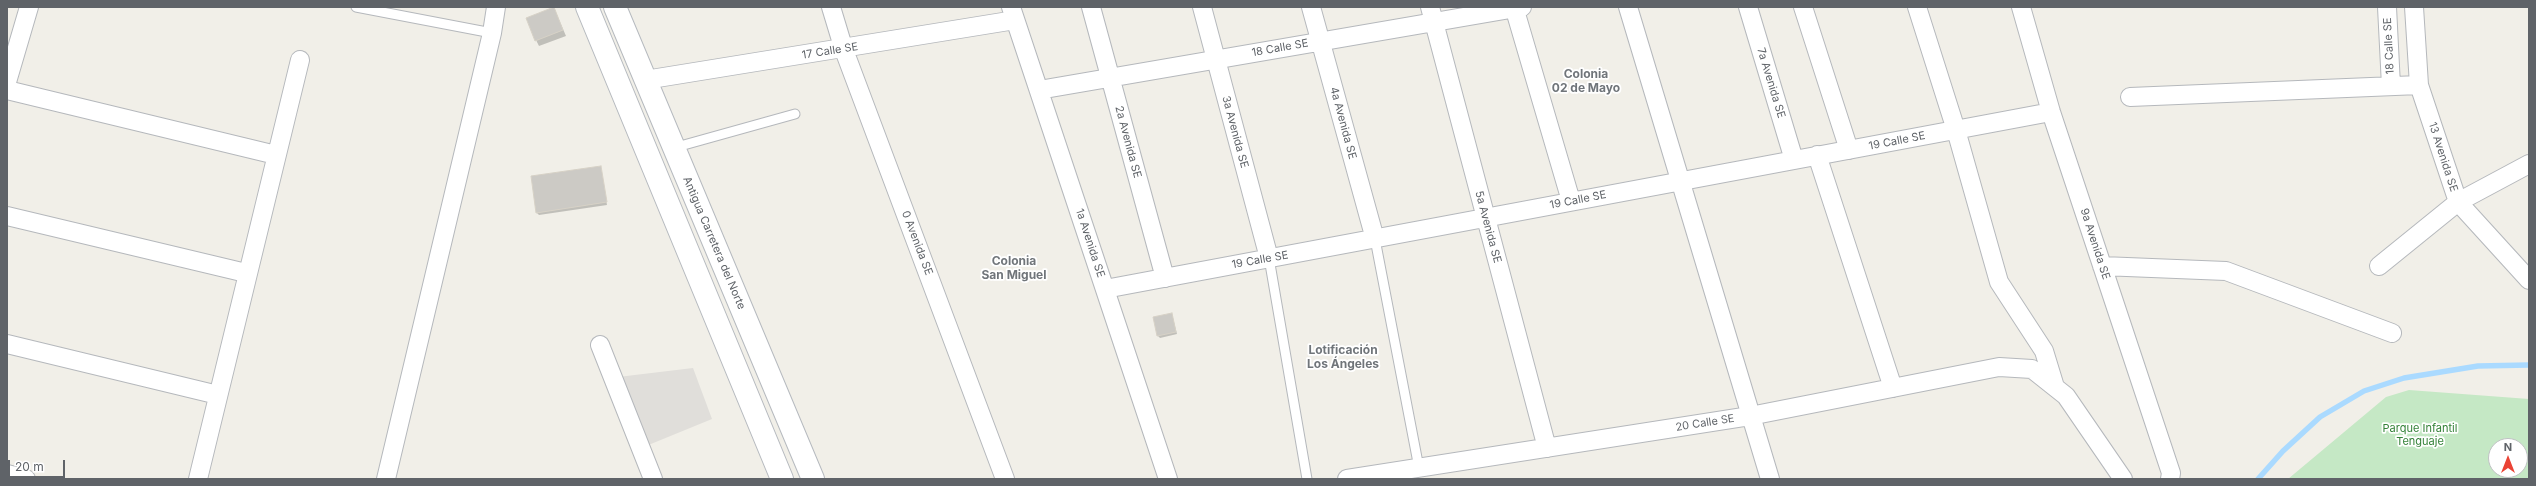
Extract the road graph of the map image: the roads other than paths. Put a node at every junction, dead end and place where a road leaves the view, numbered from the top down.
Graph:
1 (29, 7) edge
2 (356, 7) edge
3 (496, 7) edge
4 (587, 7) edge
5 (615, 7) edge
6 (830, 7) edge
7 (1091, 7) edge
8 (1202, 7) edge
9 (1311, 7) edge
10 (1517, 7) edge
11 (1628, 7) edge
12 (1748, 7) edge
13 (1803, 7) edge
14 (1917, 7) edge
15 (2021, 7) edge
16 (2387, 7) edge
17 (2414, 7) edge
18 (1013, 14) edge
19 (1432, 15) edge
20 (492, 33) junction
21 (1320, 42) junction
22 (844, 50) junction
23 (300, 60) dead end
24 (1216, 60) junction
25 (1110, 78) junction
26 (645, 80) junction
27 (7, 82) edge
28 (2419, 85) junction
29 (2391, 86) junction
30 (7, 90) edge
31 (1039, 90) junction
32 (2130, 97) dead end
33 (2051, 112) junction
34 (794, 114) dead end
35 (1956, 130) junction
36 (673, 148) junction
37 (1849, 150) junction
38 (276, 154) junction
39 (1817, 156) junction
40 (1794, 160) junction
41 (2529, 164) edge
42 (1681, 181) junction
43 (1571, 202) junction
44 (2458, 202) junction
45 (7, 216) edge
46 (1486, 218) junction
47 (1375, 239) junction
48 (1268, 258) junction
49 (2102, 266) junction
50 (2379, 266) dead end
51 (246, 272) junction
52 (1165, 278) junction
53 (2529, 280) edge
54 (1105, 289) junction
55 (2392, 332) dead end
56 (7, 344) edge
57 (600, 345) dead end
58 (2054, 387) junction
59 (1893, 388) junction
60 (218, 395) junction
61 (1750, 416) junction
62 (1547, 448) junction
63 (1419, 468) junction
64 (7, 474) edge
65 (26, 479) edge
66 (198, 479) edge
67 (386, 479) edge
68 (653, 479) edge
69 (782, 479) edge
70 (813, 479) edge
71 (1005, 479) edge
72 (1168, 479) edge
73 (1307, 479) edge
74 (1347, 479) edge
75 (1770, 479) edge
76 (2123, 479) edge
77 (2170, 479) edge

1 - 27 street
2 - 20 lane
3 - 20 street
4 - 69 main road
5 - 26 main road, Antigua Carretera del Norte
6 - 22 street, 0 Avenida SE
7 - 25 street, 2a Avenida SE
8 - 24 street, 3a Avenida SE
9 - 21 street, 4a Avenida SE
10 - 19 street, 18 Calle SE
10 - 43 street
11 - 42 street
12 - 40 street, 7a Avenida SE
13 - 37 street
14 - 35 street
15 - 33 street, 9a Avenida SE
16 - 29 street, 18 Calle SE
17 - 28 street, 13 Avenida SE
18 - 22 street, 17 Calle SE
18 - 31 street, 1a Avenida SE
19 - 21 street, 18 Calle SE
19 - 46 street, 5a Avenida SE
20 - 67 street
21 - 24 street, 18 Calle SE
21 - 47 street, 4a Avenida SE
22 - 26 street, 17 Calle SE
22 - 71 street, 0 Avenida SE
23 - 38 street
24 - 25 street, 18 Calle SE
24 - 48 street, 3a Avenida SE
25 - 31 street, 18 Calle SE
25 - 52 street, 2a Avenida SE
26 - 36 main road, Antigua Carretera del Norte
28 - 29 street
28 - 44 street, 13 Avenida SE
29 - 32 street
30 - 38 street
31 - 54 street, 1a Avenida SE
33 - 35 street, 19 Calle SE
33 - 49 street, 9a Avenida SE
34 - 36 lane
35 - 37 street, 19 Calle SE
35 - 58 street
36 - 70 main road, Antigua Carretera del Norte
37 - 39 street, 19 Calle SE
38 - 51 street
39 - 40 street, 19 Calle SE
39 - 59 street
40 - 42 street, 19 Calle SE
41 - 44 street
42 - 43 street, 19 Calle SE
42 - 61 street
43 - 46 street, 19 Calle SE
44 - 50 street
44 - 53 street, 13 Avenida SE
45 - 51 street
46 - 47 street, 19 Calle SE
46 - 62 street, 5a Avenida SE
47 - 48 street, 19 Calle SE
47 - 63 lane
48 - 52 street, 19 Calle SE
48 - 73 lane
49 - 55 street
49 - 77 street, 9a Avenida SE
51 - 60 street
52 - 54 street, 19 Calle SE
54 - 72 street, 1a Avenida SE
56 - 60 street
57 - 68 street
58 - 59 street, 20 Calle SE
58 - 76 street, 20 Calle SE
59 - 61 street, 20 Calle SE
60 - 66 street
61 - 62 street, 20 Calle SE
61 - 75 street
62 - 63 street, 20 Calle SE
63 - 74 street, 20 Calle SE
64 - 65 street

